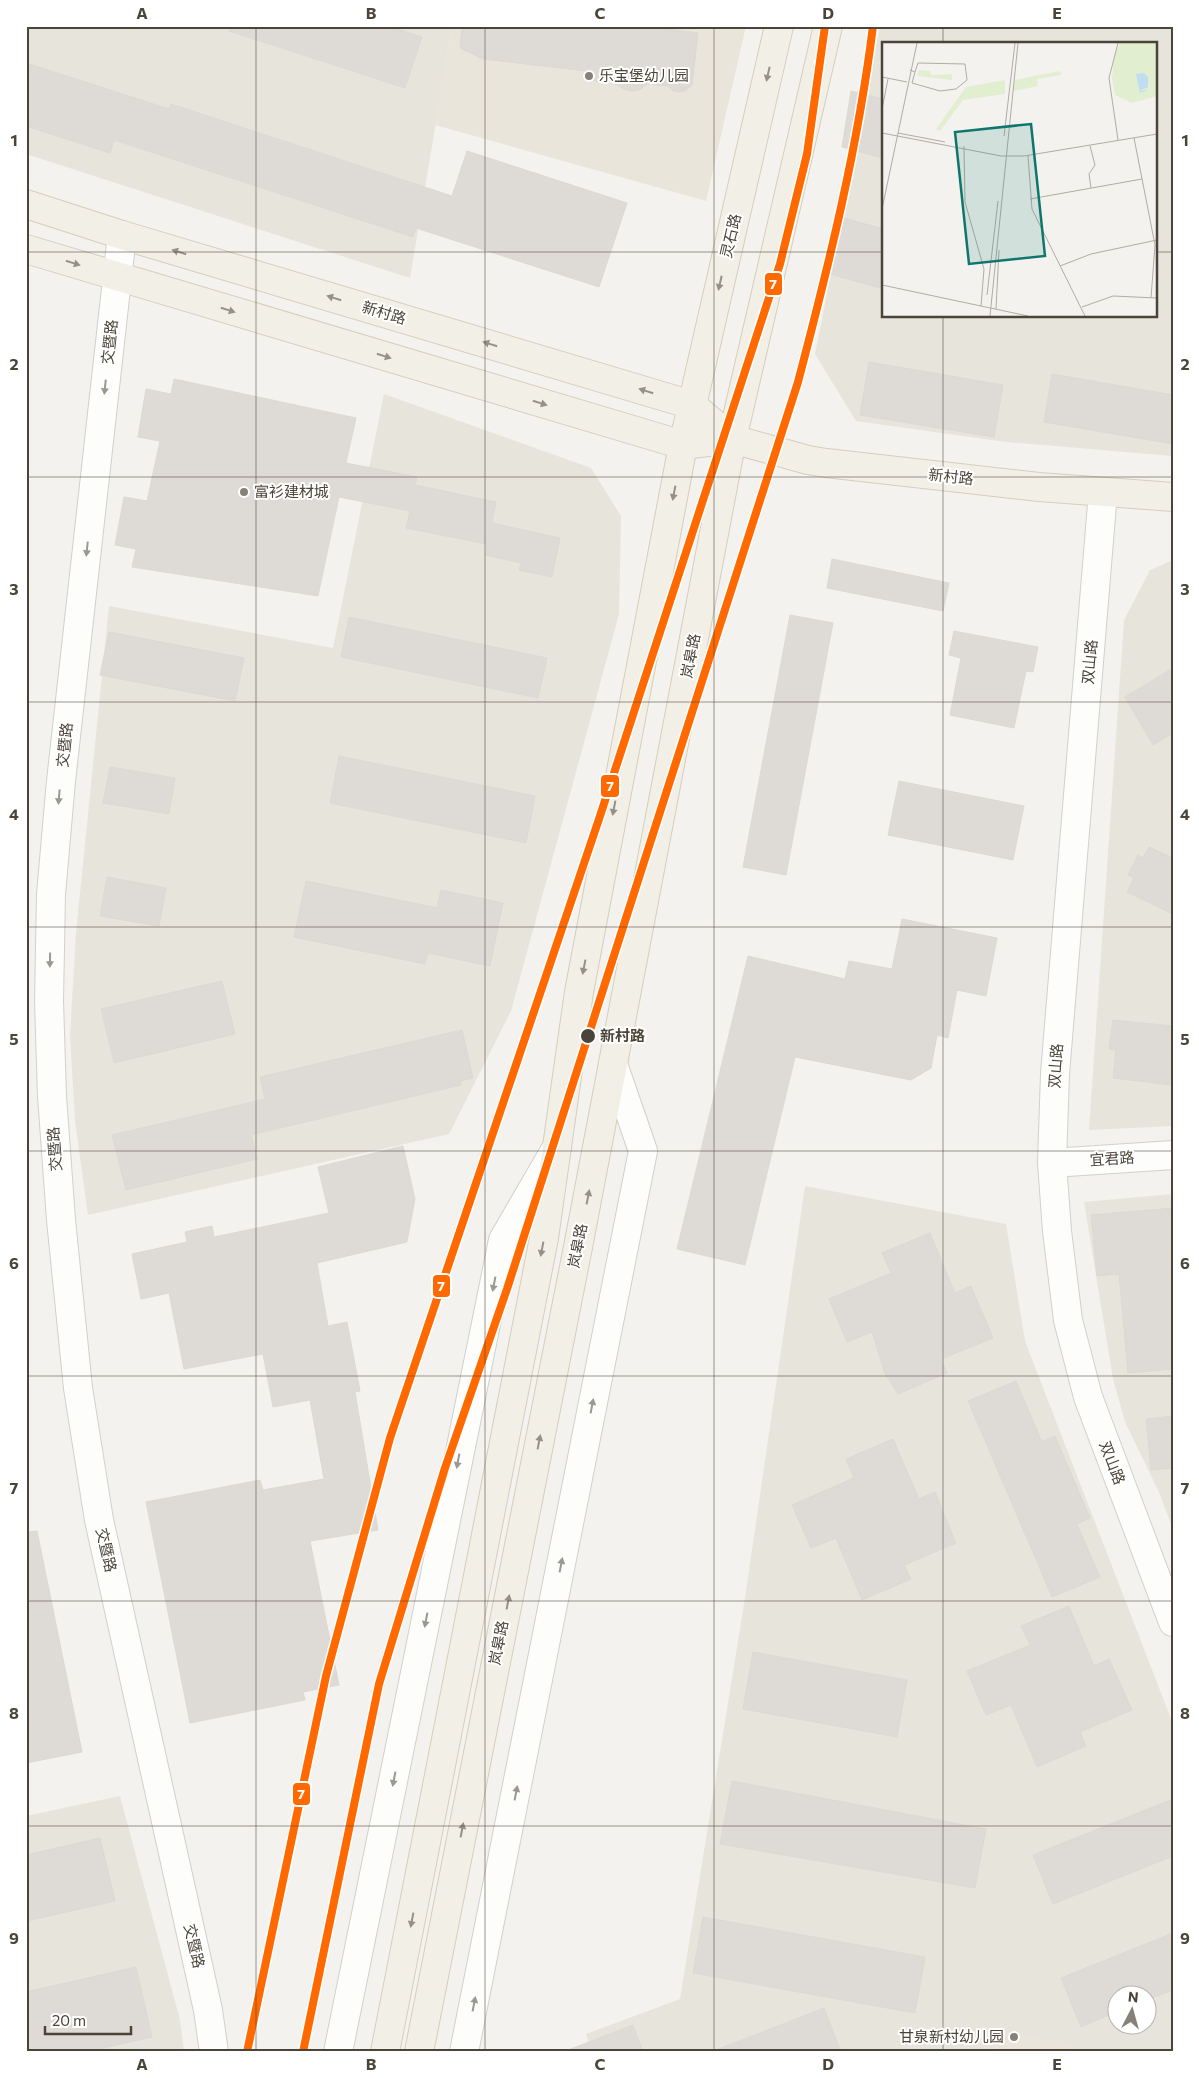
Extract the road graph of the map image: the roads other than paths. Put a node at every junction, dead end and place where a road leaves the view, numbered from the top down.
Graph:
1 (779, 26) edge
2 (828, 26) edge
3 (26, 204) edge
4 (122, 235) junction
5 (26, 249) edge
6 (117, 277) junction
7 (692, 405) junction
8 (732, 438) junction
9 (683, 445) junction
10 (1103, 492) junction
11 (1173, 497) edge
12 (613, 1064) junction
13 (557, 1146) junction
14 (1173, 1155) edge
15 (1052, 1163) junction
16 (1173, 1622) edge
17 (214, 2052) edge
18 (338, 2052) edge
19 (386, 2052) edge
20 (419, 2052) edge
21 (464, 2052) edge

1 -> 7 main road, 灵石路
2 - 8 main road
3 - 4 main road, 新村路
4 - 6 street, 交暨路
7 -> 4 main road, 新村路
5 -> 6 main road, 新村路
6 -> 9 main road, 新村路
6 -> 17 street, 交暨路
7 - 8 main road, 新村路
7 - 9 main road, 灵石路
8 - 9 main road, 新村路
8 - 10 main road, 新村路
8 - 12 main road, 岚皋路
9 -> 13 main road
10 - 11 main road, 新村路
10 - 15 street, 双山路
20 -> 12 main road, 岚皋路
21 -> 12 street
13 -> 18 street
13 -> 19 main road
14 - 15 street, 宜君路
15 - 16 street, 双山路

